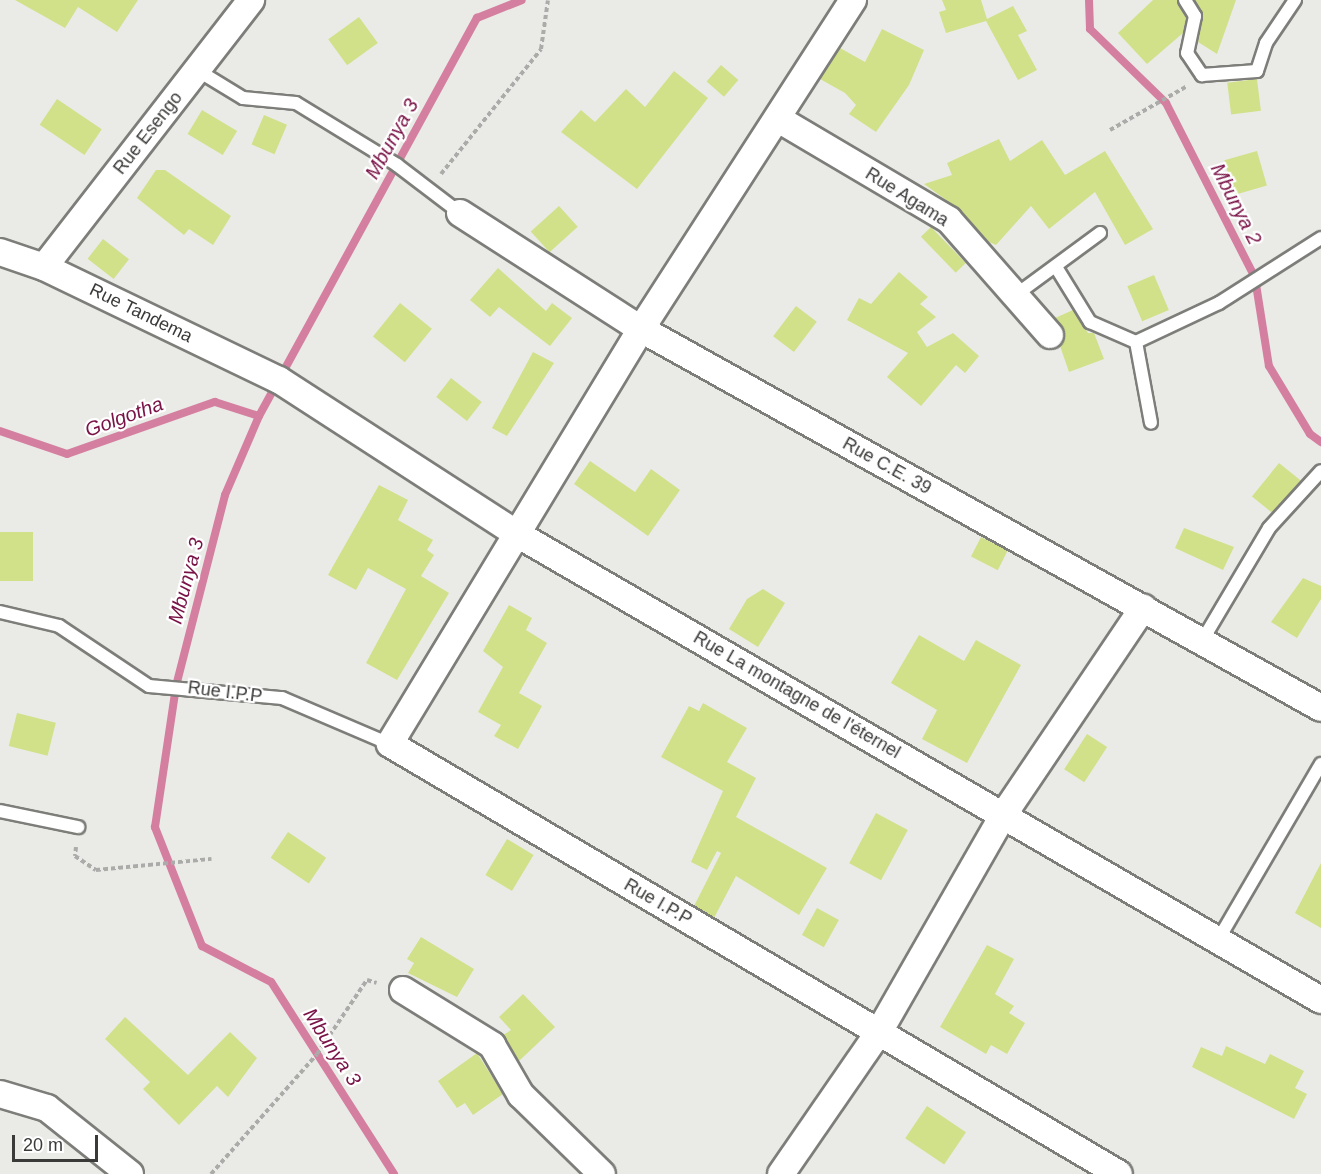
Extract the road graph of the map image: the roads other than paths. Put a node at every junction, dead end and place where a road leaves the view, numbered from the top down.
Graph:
1 (251, 0) edge
2 (853, 0) edge
3 (1185, 0) edge
4 (1295, 0) edge
5 (196, 70) junction
6 (780, 120) junction
7 (460, 213) joint
8 (1100, 233) dead end
9 (1321, 238) edge
10 (0, 252) edge
11 (44, 267) junction
12 (1056, 267) junction
13 (1017, 294) junction
14 (641, 329) junction
15 (1050, 335) dead end
16 (1136, 342) junction
17 (279, 380) joint
18 (1151, 423) dead end
19 (1321, 471) edge
20 (517, 534) junction
21 (1143, 608) junction
22 (0, 612) edge
23 (1202, 641) junction
24 (1321, 708) edge
25 (390, 744) junction
26 (1321, 764) edge
27 (0, 811) edge
28 (1004, 814) junction
29 (78, 827) road end
30 (1218, 940) junction
31 (403, 990) road end
32 (1321, 1000) edge
33 (879, 1032) junction
34 (0, 1094) edge
35 (130, 1174) edge
36 (602, 1174) edge
37 (781, 1174) edge
38 (1119, 1174) edge

1 - 5 street, Rue Esengo
2 - 6 street
3 - 4 lane
5 - 7 lane
5 - 11 street, Rue Esengo
6 - 13 street, Rue Agama
6 - 14 street
7 - 14 street, Rue C.E. 39
8 - 12 lane
9 - 16 lane
10 - 11 street, Rue Tandema
11 - 17 street, Rue Tandema
12 - 13 lane
12 - 16 lane
13 - 15 street, Rue Agama
14 - 20 street
14 - 21 street, Rue C.E. 39
16 - 18 lane
17 - 20 street, Rue La montagne de l'éternel
19 - 23 lane
20 - 25 street
20 - 28 street, Rue La montagne de l'éternel
21 - 23 street, Rue C.E. 39
21 - 28 street
22 - 25 lane, Rue I.P.P
23 - 24 street, Rue C.E. 39
25 - 33 street, Rue I.P.P
26 - 30 lane
27 - 29 lane
28 - 30 street, Rue La montagne de l'éternel
28 - 33 street
30 - 32 street, Rue La montagne de l'éternel
31 - 36 street
33 - 37 street
33 - 38 street, Rue I.P.P
34 - 35 street

